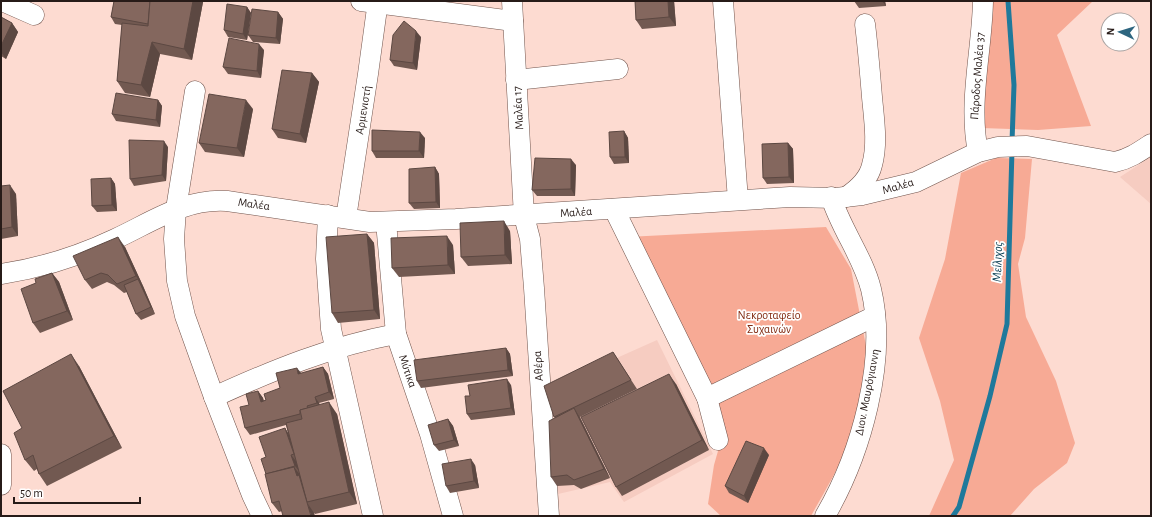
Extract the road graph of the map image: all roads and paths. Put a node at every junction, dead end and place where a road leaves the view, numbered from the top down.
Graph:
1 (2, 1) edge
2 (512, 1) edge
3 (723, 1) edge
4 (983, 1) edge
5 (372, 2) edge
6 (34, 15) dead end
7 (513, 21) junction
8 (865, 24) dead end
9 (618, 69) dead end
10 (516, 80) junction
11 (195, 91) dead end
12 (1151, 144) edge
13 (978, 152) junction
14 (838, 197) junction
15 (738, 200) junction
16 (176, 209) junction
17 (614, 209) junction
18 (337, 216) junction
19 (524, 216) junction
20 (386, 222) junction
21 (1, 274) edge
22 (875, 316) junction
23 (396, 334) junction
24 (334, 349) junction
25 (214, 397) junction
26 (707, 398) junction
27 (718, 440) dead end
28 (1, 454) edge
29 (1, 485) edge
30 (262, 516) edge
31 (373, 516) edge
32 (453, 516) edge
33 (549, 516) edge
34 (825, 516) edge

1 - 6 street
2 - 7 street, Μαλέα 17
3 - 15 street
4 - 13 street, Πάροδος Μαλέα 37
5 - 7 street
5 - 18 street, Αρμενιστή
7 - 10 street, Μαλέα 17
8 - 14 street
9 - 10 street
10 - 19 street, Μαλέα 17
11 - 16 street
12 - 13 street, Μαλέα
13 - 14 street, Μαλέα
14 - 15 street, Μαλέα
14 - 22 street, Διον. Μαυρόγιαννη
15 - 17 street, Μαλέα
16 - 18 street, Μαλέα
16 - 21 street, Μαλέα
16 - 25 street
17 - 19 street, Μαλέα
17 - 26 street
18 - 20 street, Μαλέα
18 - 24 street, Αρμενιστή
19 - 20 street, Μαλέα
19 - 33 street, Αθέρα
20 - 23 street, Μύτικα
22 - 26 street
22 - 34 street, Διον. Μαυρόγιαννη
23 - 24 street
23 - 32 street, Μύτικα
24 - 25 street
24 - 31 street, Αρμενιστή
25 - 30 street
26 - 27 street
28 - 29 street

